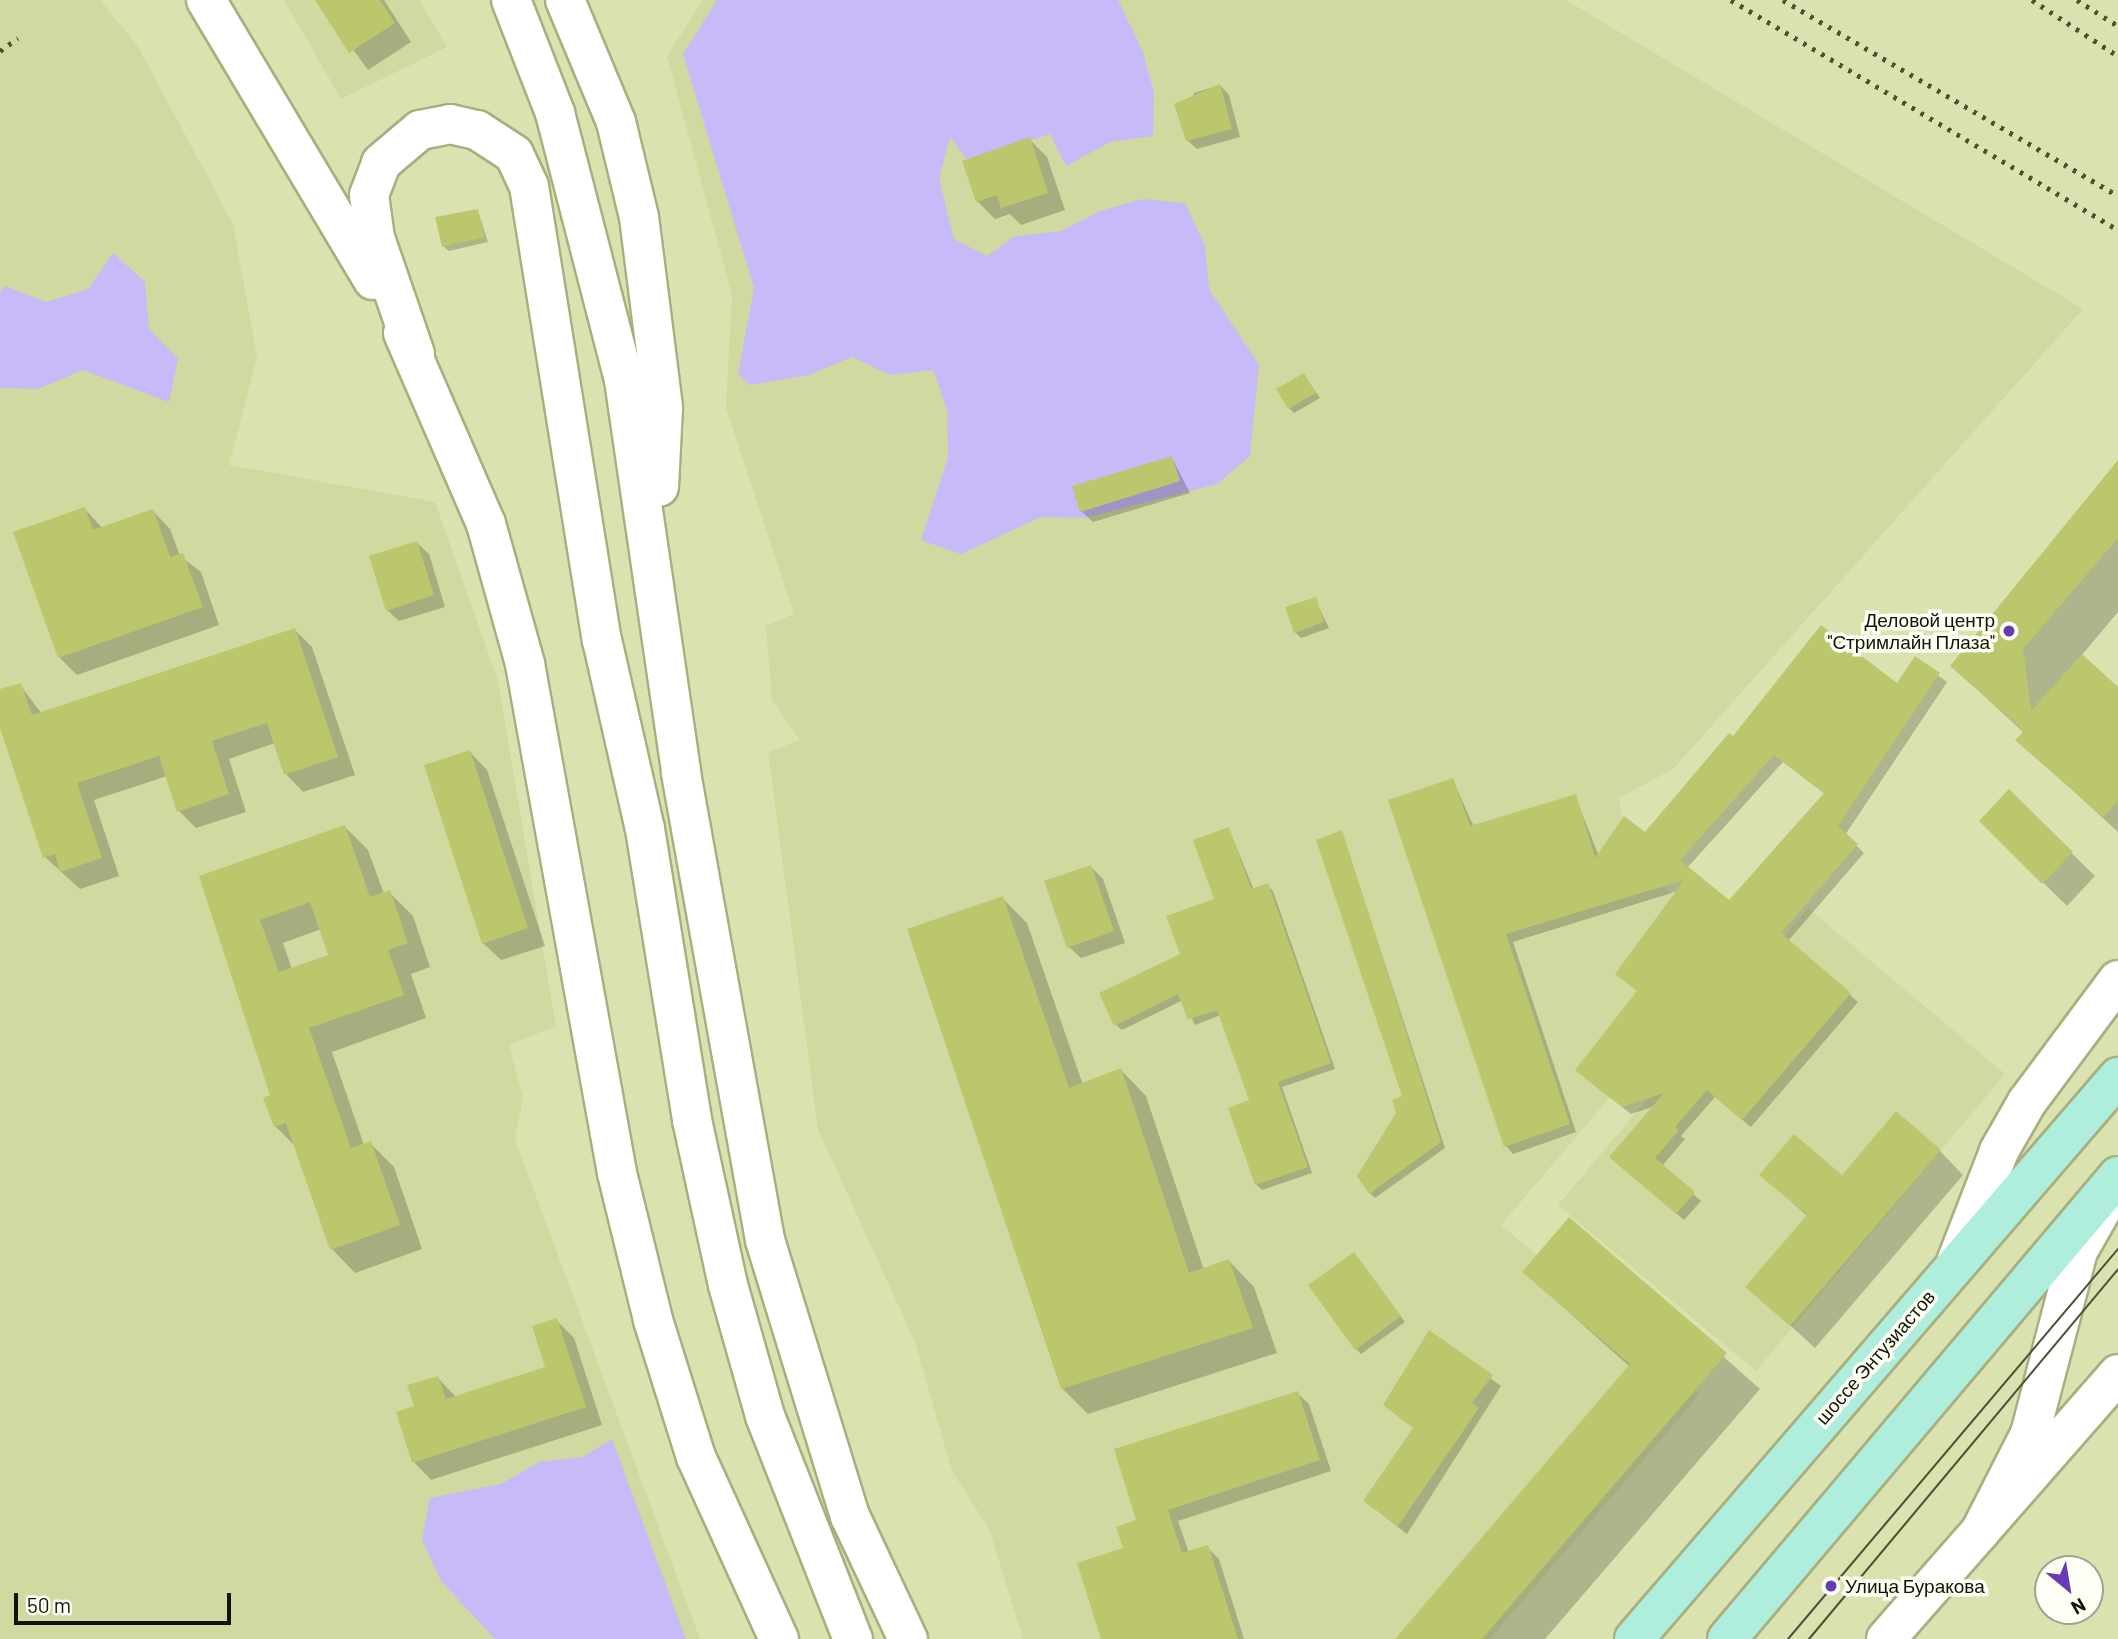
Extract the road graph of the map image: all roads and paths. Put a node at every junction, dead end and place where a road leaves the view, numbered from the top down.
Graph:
1 (206, 0) edge
2 (511, 0) edge
3 (565, 0) edge
4 (415, 354) junction
5 (653, 571) junction
6 (681, 773) junction
7 (2118, 980) edge
8 (2118, 1077) edge
9 (692, 1120) junction
10 (2118, 1176) edge
11 (2118, 1182) edge
12 (1956, 1262) junction
13 (2118, 1374) edge
14 (1980, 1532) junction
15 (779, 1639) edge
16 (852, 1639) edge
17 (908, 1639) edge
18 (1634, 1639) edge
19 (1727, 1639) edge
20 (1886, 1639) edge

1 - 4 main road
2 - 5 main road
3 - 5 main road
4 - 9 main road
4 - 15 main road
5 - 6 main road
6 - 9 main road
6 - 17 main road
7 - 12 main road
8 - 12 main road, шоссе Энтузиастов
9 - 16 main road
10 - 19 main road
11 - 14 main road
12 - 18 main road, шоссе Энтузиастов
13 - 14 main road
14 - 20 main road

